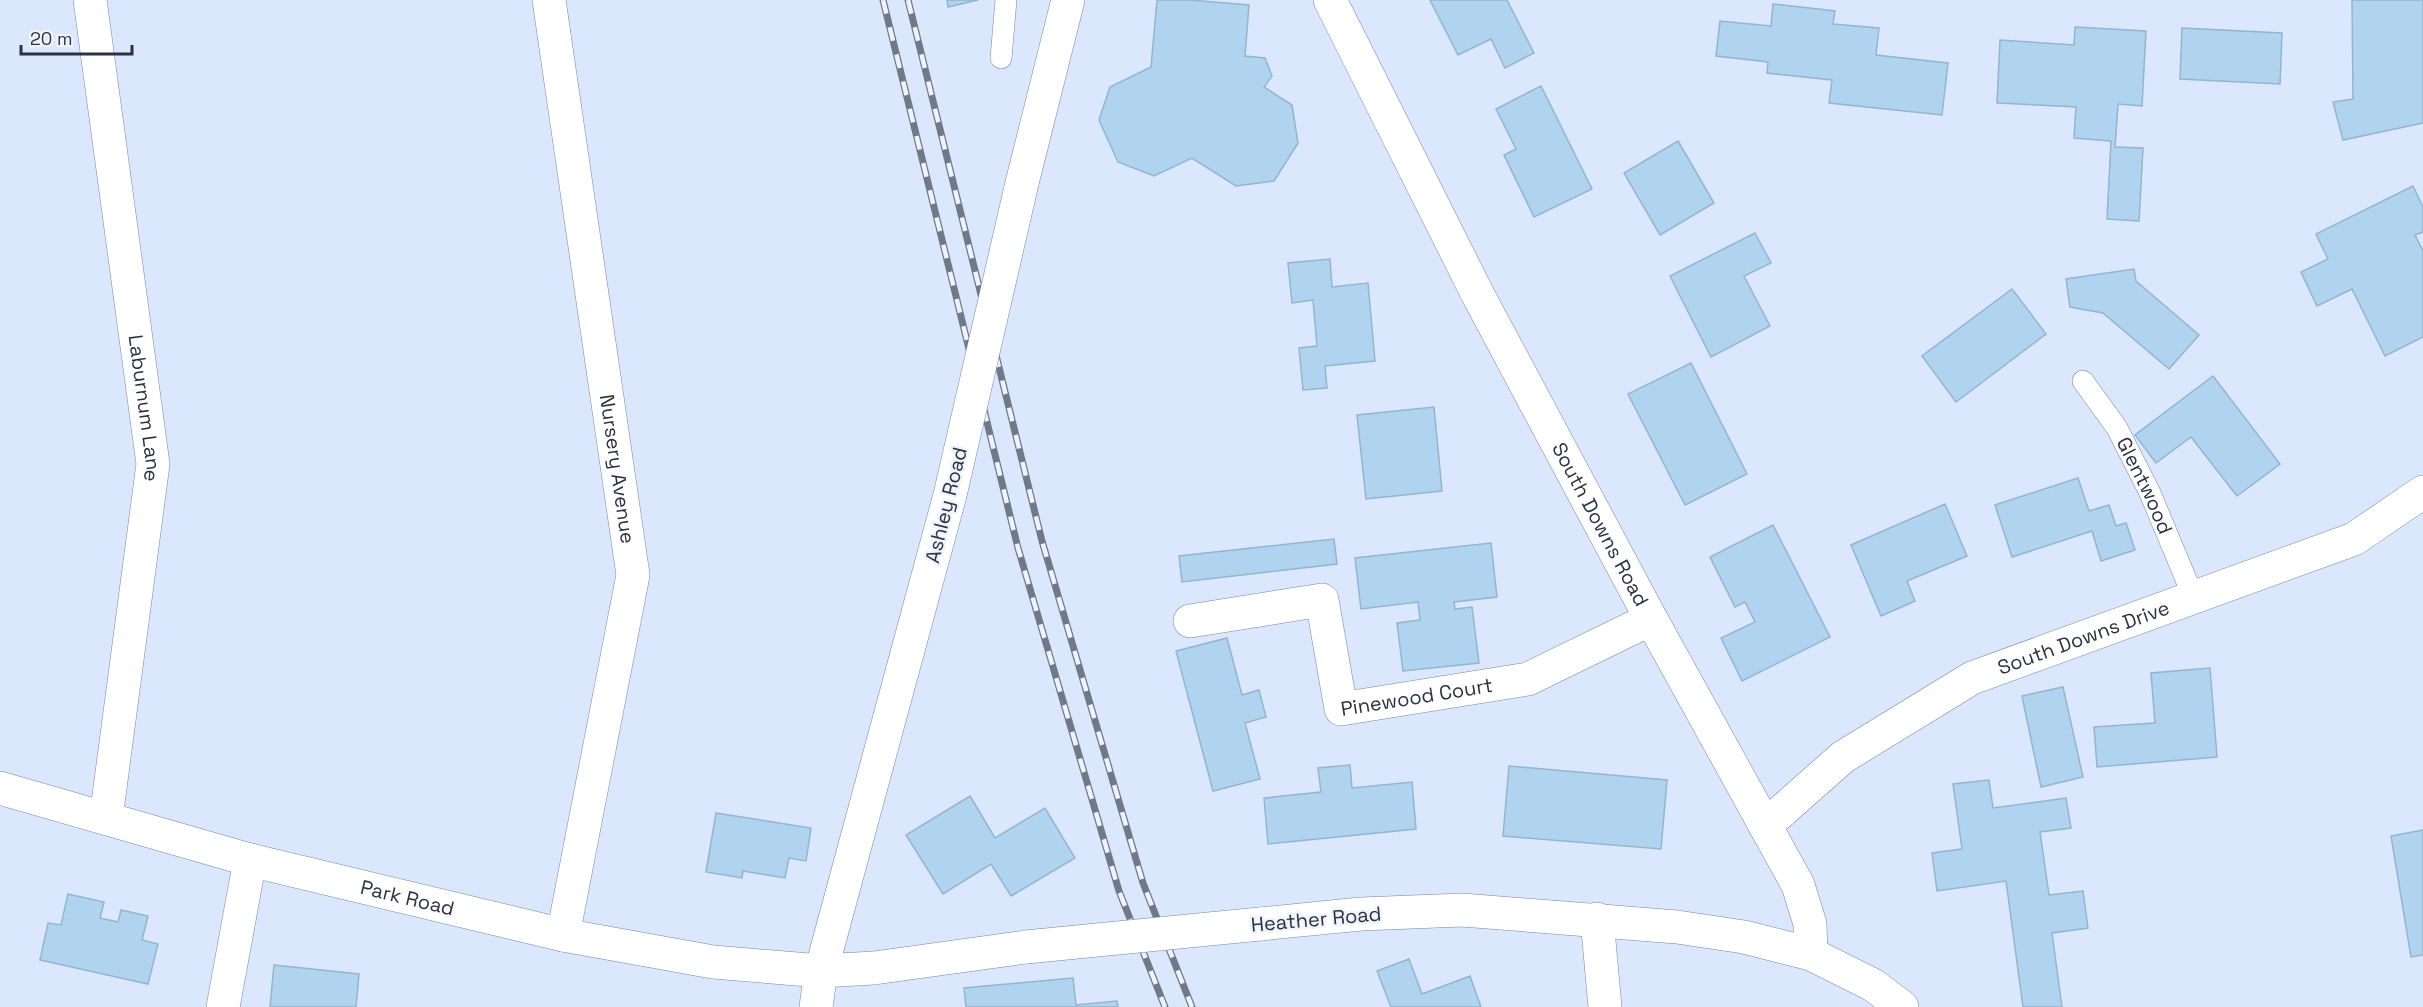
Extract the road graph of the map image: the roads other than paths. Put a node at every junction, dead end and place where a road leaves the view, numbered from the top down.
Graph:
1 (90, 0) edge
2 (549, 0) edge
3 (1006, 0) edge
4 (1068, 0) edge
5 (1330, 0) edge
6 (1001, 58) dead end
7 (2083, 381) dead end
8 (2423, 492) edge
9 (2193, 596) junction
10 (1651, 619) junction
11 (1190, 621) dead end
12 (0, 788) edge
13 (106, 818) junction
14 (1765, 826) junction
15 (250, 860) junction
16 (1597, 919) junction
17 (562, 935) junction
18 (1811, 954) junction
19 (821, 971) junction
20 (223, 1007) edge
21 (816, 1007) edge
22 (1605, 1007) edge
23 (1902, 1007) edge

1 - 13 street, Laburnum Lane
2 - 17 street, Nursery Avenue
3 - 6 lane
4 - 19 street, Ashley Road, bridge
5 - 10 street, South Downs Road
7 - 9 lane, Glentwood
8 - 9 street, South Downs Drive
9 - 14 street, South Downs Drive
10 - 11 street, Pinewood Court
10 - 14 street, South Downs Road
12 - 13 street, Park Road
13 - 15 street, Park Road
14 - 18 street, South Downs Road
15 - 17 street, Park Road
15 - 20 street
16 - 18 street, Heather Road
16 - 19 street, Heather Road, bridge
16 - 22 street
17 - 19 street, Park Road
18 - 23 street
19 - 21 street, Ashley Road

